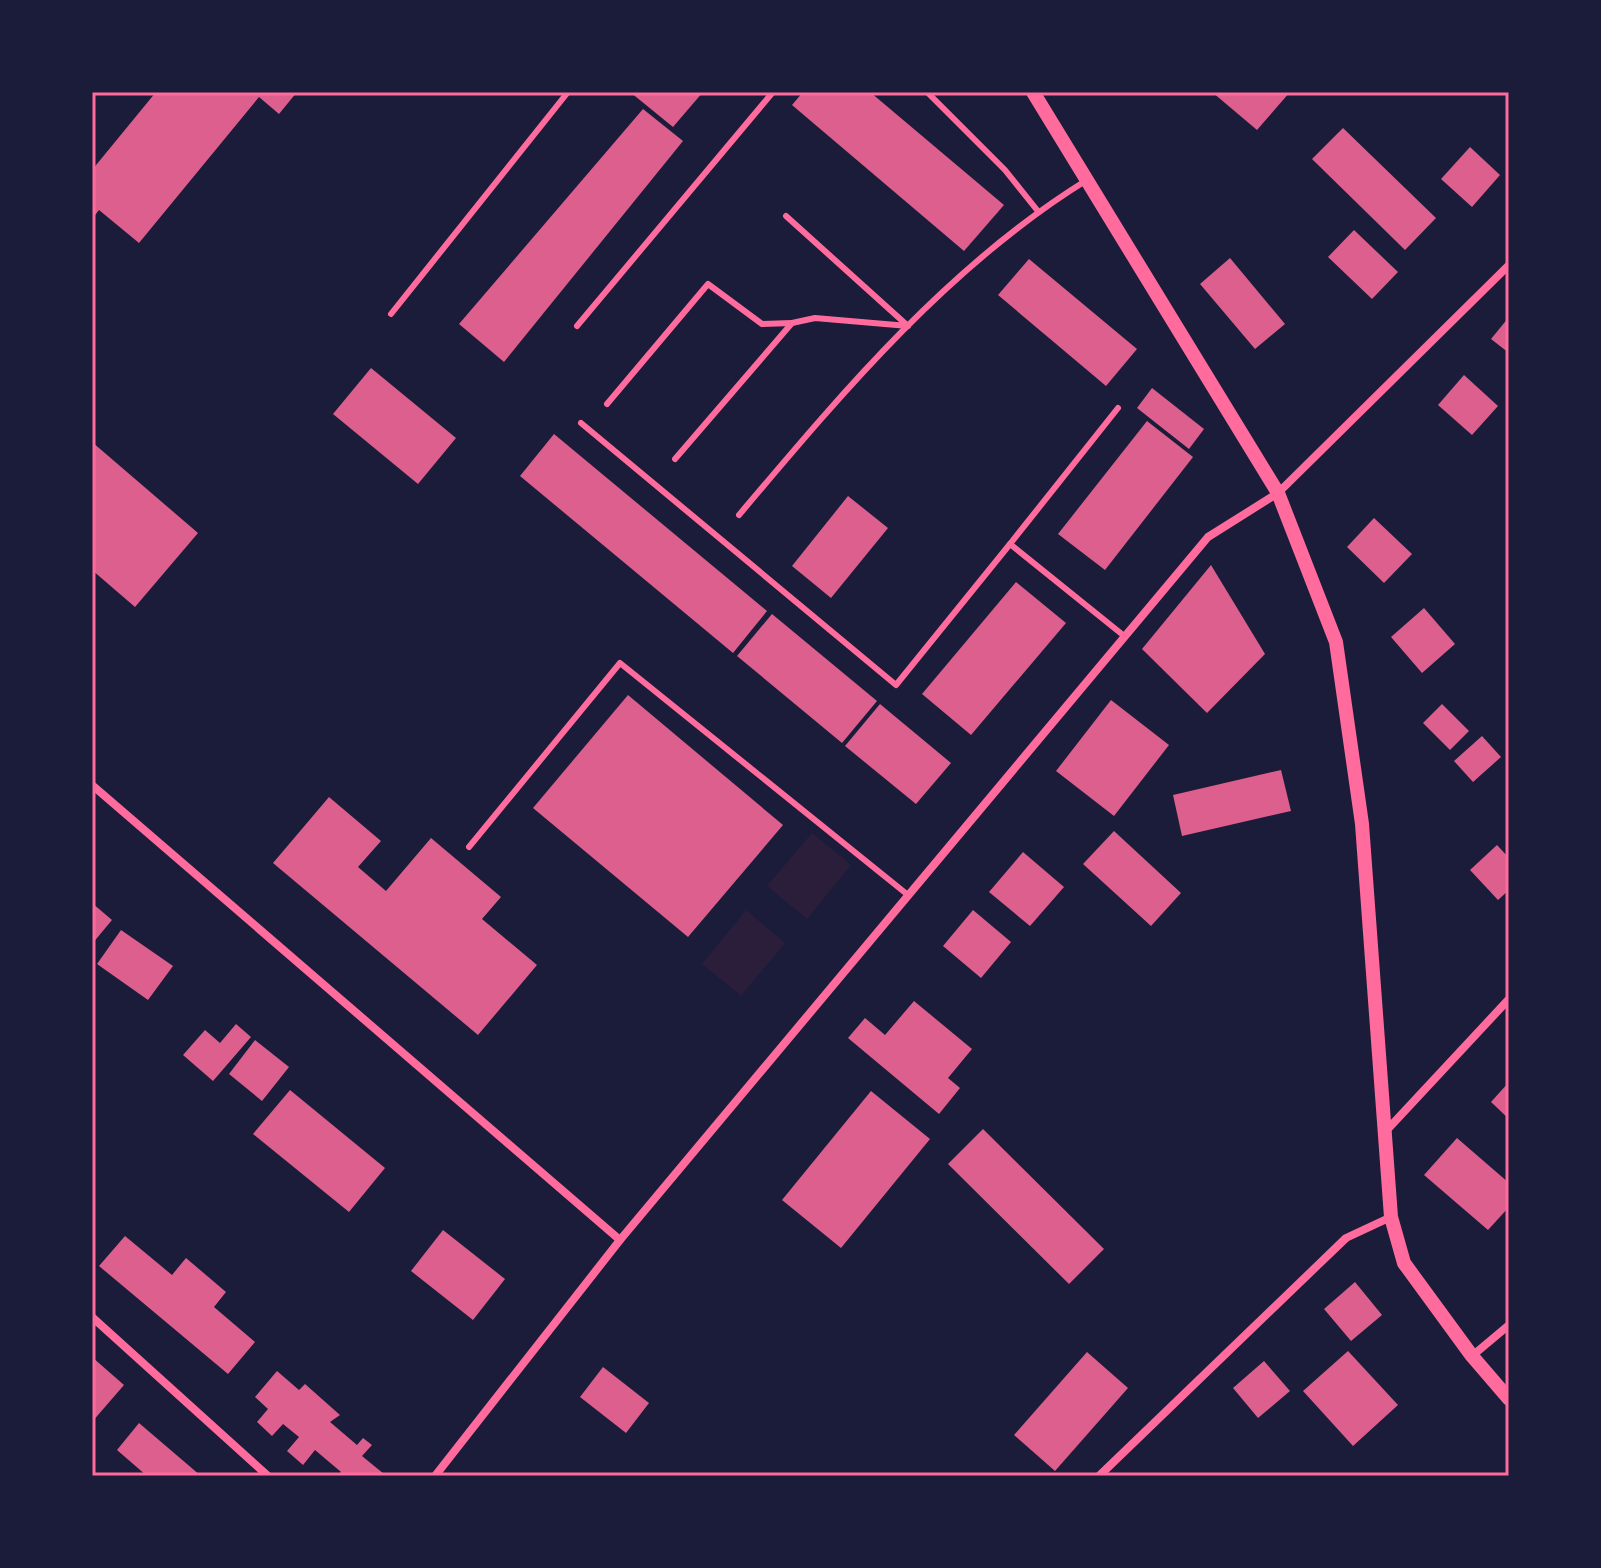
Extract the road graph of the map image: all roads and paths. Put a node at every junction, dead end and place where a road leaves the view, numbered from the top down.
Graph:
1 (568, 92) edge
2 (773, 92) edge
3 (927, 92) edge
4 (1033, 92) edge
5 (1087, 180) junction
6 (1037, 210) junction
7 (786, 216) dead end
8 (1509, 265) edge
9 (391, 314) dead end
10 (792, 323) junction
11 (577, 326) dead end
12 (908, 326) junction
13 (607, 404) dead end
14 (1118, 408) dead end
15 (581, 423) dead end
16 (675, 459) dead end
17 (1278, 493) junction
18 (739, 515) dead end
19 (1010, 544) junction
20 (1123, 635) junction
21 (92, 785) edge
22 (469, 847) dead end
23 (908, 895) junction
24 (1509, 999) edge
25 (1386, 1131) junction
26 (1391, 1217) junction
27 (620, 1240) junction
28 (92, 1317) edge
29 (1509, 1325) edge
30 (1472, 1356) junction
31 (1509, 1399) edge
32 (268, 1476) edge
33 (435, 1476) edge
34 (1099, 1476) edge

1 - 9 lane
2 - 11 lane
3 - 6 lane
4 - 5 street
5 - 6 lane
5 - 17 street
6 - 12 lane
7 - 12 lane
8 - 17 street
10 - 12 lane
10 - 13 lane
10 - 16 lane
12 - 18 lane
14 - 19 lane
15 - 19 lane
17 - 20 street
17 - 25 street
19 - 20 lane
20 - 23 street
21 - 27 street
22 - 23 lane
23 - 27 street
24 - 25 street
25 - 26 street
26 - 30 street
26 - 34 street
27 - 33 street
28 - 32 street
29 - 30 street
30 - 31 street

